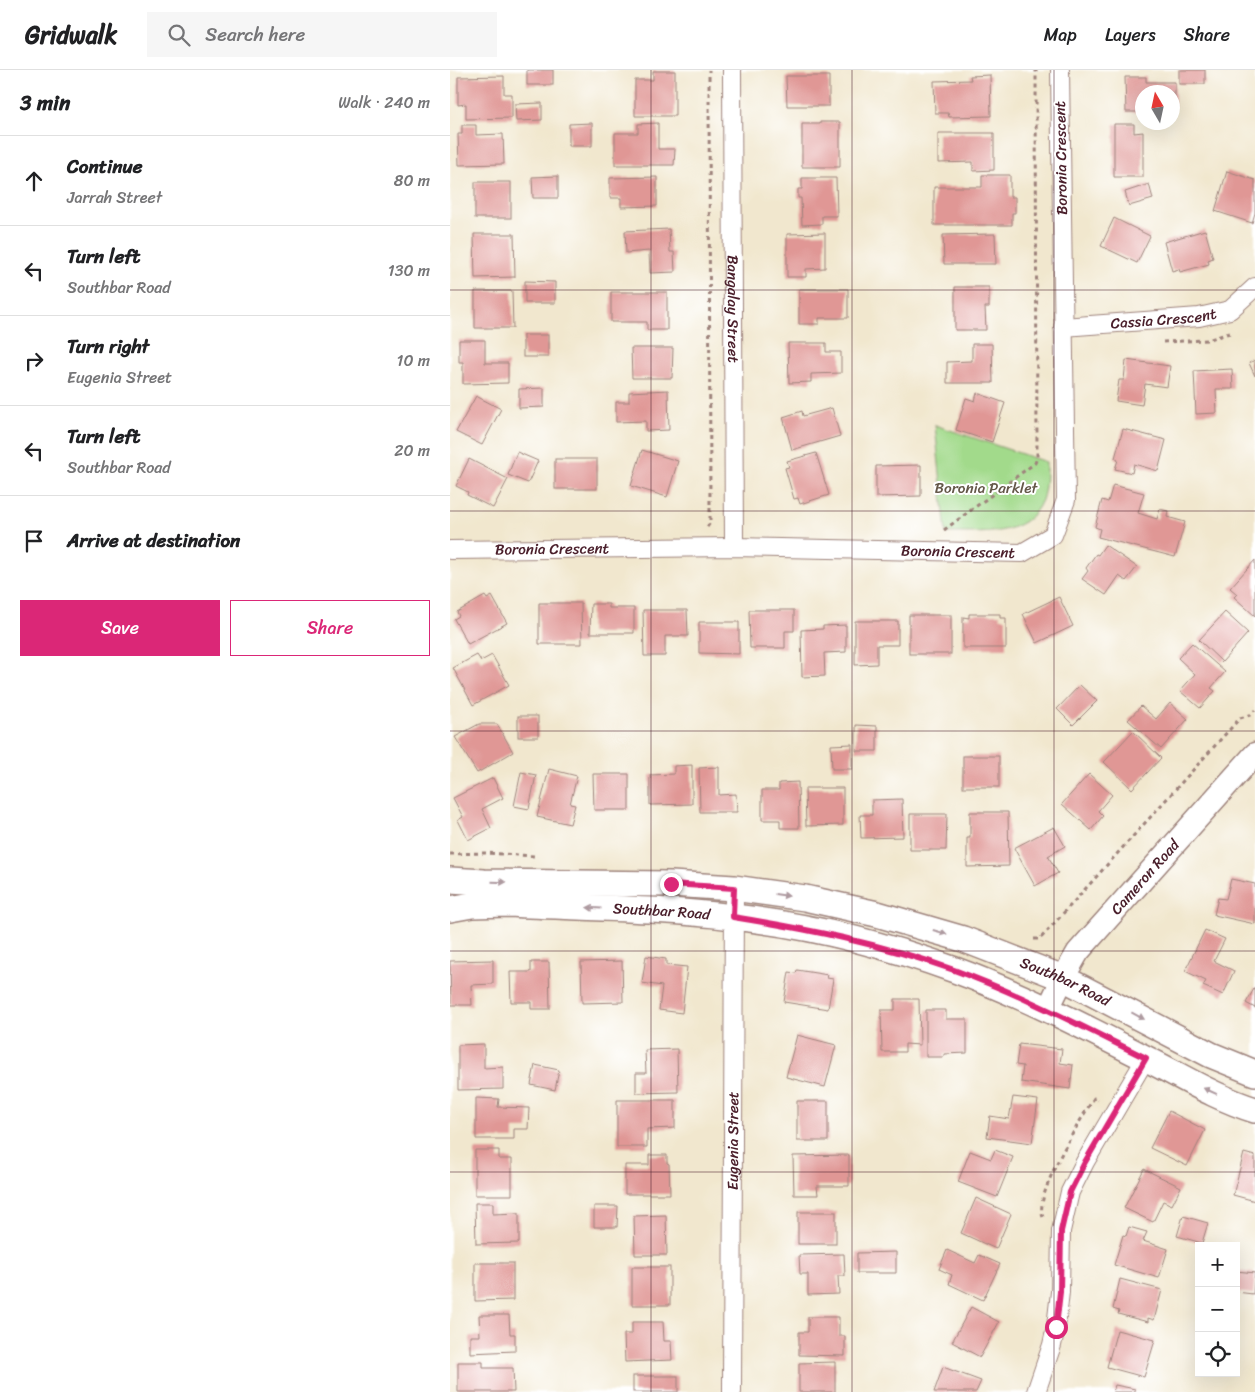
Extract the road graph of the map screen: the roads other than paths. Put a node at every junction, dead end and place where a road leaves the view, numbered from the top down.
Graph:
1 (732, 70) edge
2 (1060, 70) edge
3 (1255, 287) edge
4 (1063, 327) junction
5 (734, 548) junction
6 (450, 550) edge
7 (1255, 754) edge
8 (450, 880) edge
9 (734, 888) junction
10 (450, 909) edge
11 (733, 917) junction
12 (1063, 978) junction
13 (1048, 1009) junction
14 (1146, 1058) junction
15 (1255, 1073) edge
16 (1255, 1110) edge
17 (732, 1392) edge
18 (1036, 1392) edge

1 - 5 street, Bangalay Street
2 - 4 street, Boronia Crescent
3 - 4 street, Cassia Crescent
4 - 5 street, Boronia Crescent
5 - 6 street, Boronia Crescent
7 - 12 street, Cameron Road
8 -> 9 main road, Southbar Road
9 - 11 street, Eugenia Street
9 -> 12 main road, Southbar Road
11 -> 10 main road, Southbar Road
11 - 13 main road, Southbar Road
11 - 17 street, Eugenia Street
12 - 13 street, Cameron Road
12 -> 15 main road, Southbar Road
13 - 14 main road, Southbar Road
16 -> 14 main road, Southbar Road
14 - 18 street

